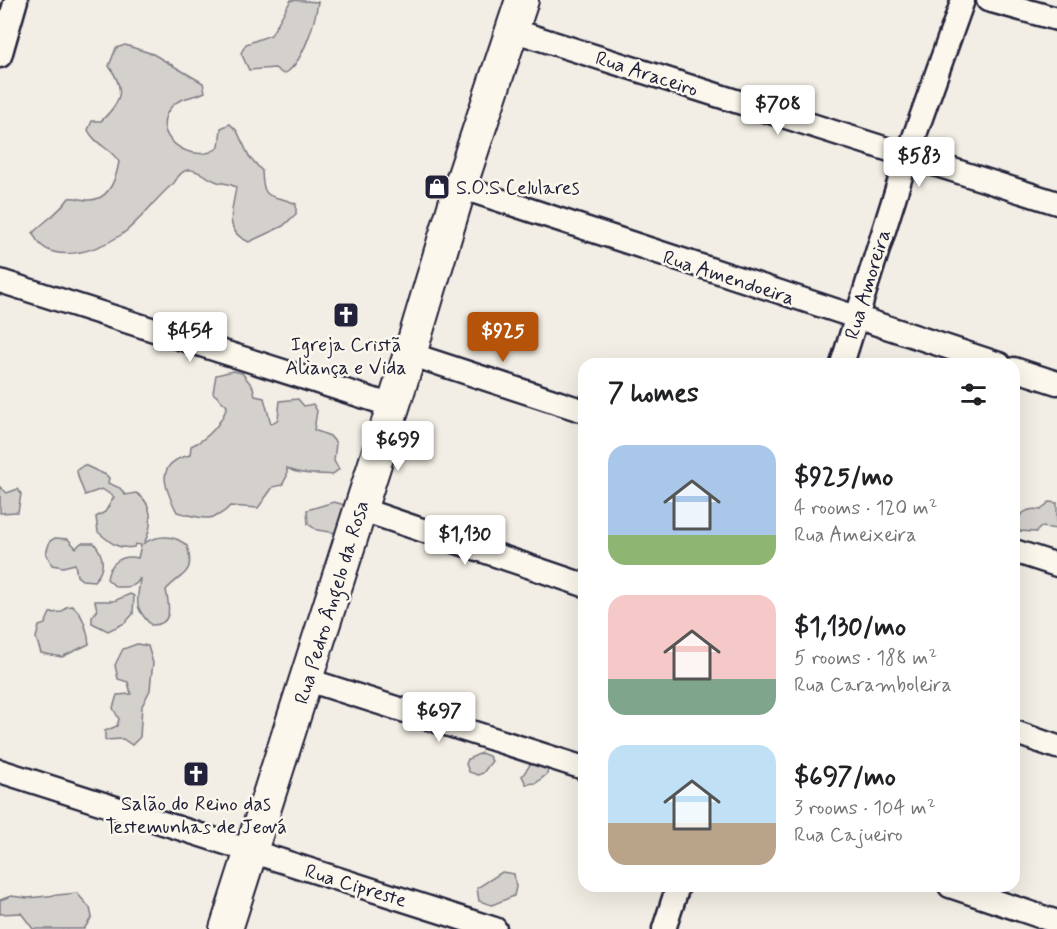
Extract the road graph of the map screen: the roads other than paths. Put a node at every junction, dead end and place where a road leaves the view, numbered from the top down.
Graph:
1 (16, 0) edge
2 (522, 0) edge
3 (963, 0) edge
4 (988, 0) edge
5 (1057, 19) edge
6 (512, 30) junction
7 (0, 56) edge
8 (907, 157) junction
9 (460, 187) junction
10 (1057, 203) edge
11 (0, 281) edge
12 (856, 319) junction
13 (410, 354) junction
14 (844, 358) edge
15 (980, 358) edge
16 (1020, 371) edge
17 (1057, 383) edge
18 (393, 406) junction
19 (578, 409) edge
20 (360, 509) junction
21 (1020, 553) edge
22 (1057, 565) edge
23 (578, 583) edge
24 (308, 680) junction
25 (1020, 734) edge
26 (1057, 747) edge
27 (578, 766) edge
28 (0, 771) edge
29 (251, 853) junction
30 (676, 892) edge
31 (968, 892) edge
32 (1057, 922) edge
33 (226, 929) edge
34 (495, 929) edge
35 (664, 929) edge

1 - 7 street
2 - 6 main road, Rua Pedro Ângelo da Rosa
3 - 8 street, Rua Amoreira
4 - 5 street
6 - 8 street, Rua Araceiro
6 - 9 main road, Rua Pedro Ângelo da Rosa
8 - 10 street, Rua Araceiro
8 - 12 street, Rua Amoreira
9 - 12 street, Rua Amendoeira
9 - 13 main road, Rua Pedro Ângelo da Rosa
11 - 18 street
12 - 14 street, Rua Amoreira
12 - 15 street, Rua Amendoeira
13 - 18 main road, Rua Pedro Ângelo da Rosa
13 - 19 street
16 - 17 street
18 - 20 main road, Rua Pedro Ângelo da Rosa
20 - 23 street
20 - 24 main road, Rua Pedro Ângelo da Rosa
21 - 22 street
24 - 27 street
24 - 29 main road, Rua Pedro Ângelo da Rosa
25 - 26 street
28 - 29 street, Rua Cipreste
29 - 33 main road, Rua Pedro Ângelo da Rosa
29 - 34 street, Rua Cipreste
30 - 35 street
31 - 32 street

